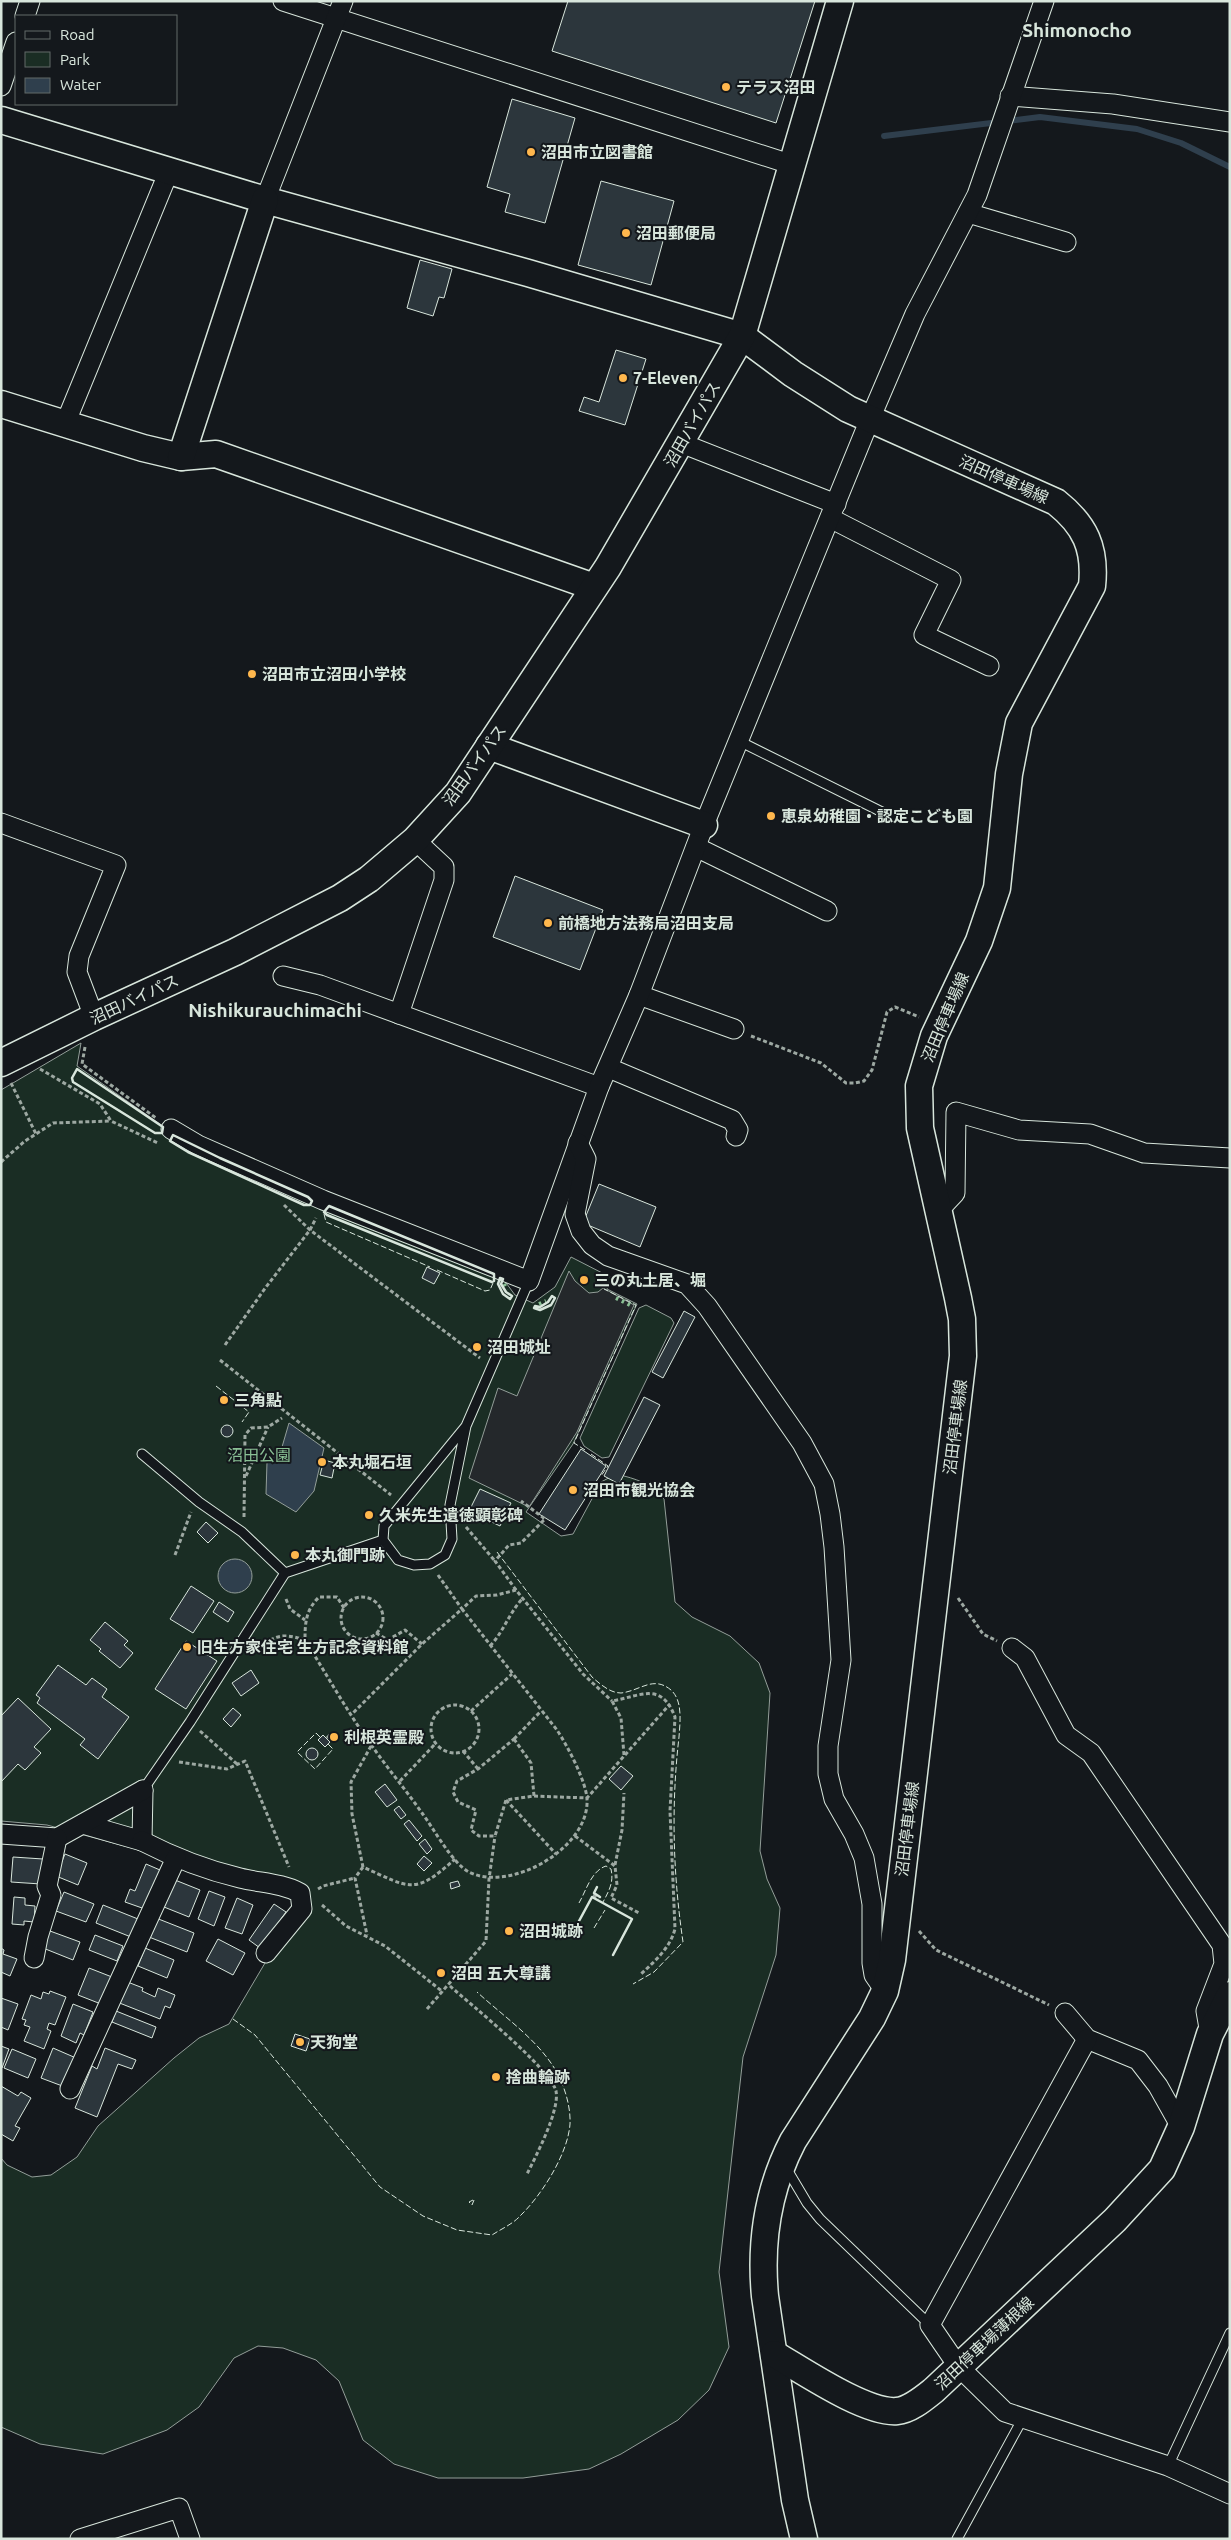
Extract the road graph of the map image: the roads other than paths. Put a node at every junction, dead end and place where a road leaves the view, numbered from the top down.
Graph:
1 (30, 1) edge
2 (283, 1) edge
3 (343, 1) edge
4 (840, 1) edge
5 (1044, 1) edge
6 (25, 15) edge
7 (336, 19) junction
8 (15, 45) edge
9 (1, 86) edge
10 (1010, 96) junction
11 (1, 120) edge
12 (1230, 122) edge
13 (793, 165) junction
14 (169, 171) junction
15 (265, 200) junction
16 (968, 214) junction
17 (1066, 242) dead end
18 (742, 336) junction
19 (1, 404) edge
20 (870, 419) junction
21 (65, 424) junction
22 (681, 443) junction
23 (181, 457) junction
24 (833, 511) junction
25 (594, 587) junction
26 (989, 666) dead end
27 (739, 741) junction
28 (489, 746) junction
29 (894, 818) dead end
30 (1, 823) edge
31 (700, 836) junction
32 (414, 840) junction
33 (827, 911) dead end
34 (283, 976) dead end
35 (639, 995) junction
36 (399, 1014) junction
37 (94, 1017) junction
38 (734, 1029) road end
39 (609, 1068) junction
40 (6, 1072) edge
41 (599, 1087) junction
42 (171, 1129) road end
43 (736, 1136) dead end
44 (578, 1143) junction
45 (1230, 1158) edge
46 (940, 1209) junction
47 (529, 1281) junction
48 (466, 1426) junction
49 (142, 1454) dead end
50 (383, 1540) junction
51 (285, 1573) junction
52 (1012, 1648) road end
53 (143, 1790) junction
54 (83, 1824) junction
55 (1, 1834) edge
56 (57, 1838) junction
57 (142, 1841) junction
58 (176, 1858) junction
59 (266, 1953) dead end
60 (34, 1958) dead end
61 (885, 1991) junction
62 (1230, 1995) edge
63 (1065, 2013) road end
64 (1210, 2034) junction
65 (1087, 2039) junction
66 (70, 2089) dead end
67 (1180, 2127) junction
68 (783, 2161) junction
69 (930, 2325) junction
70 (1230, 2333) edge
71 (774, 2354) junction
72 (958, 2366) junction
73 (1023, 2418) junction
74 (1168, 2466) junction
75 (1230, 2494) edge
76 (80, 2539) edge
77 (190, 2539) edge
78 (804, 2539) edge
79 (958, 2539) edge

1 - 6 street
2 - 7 street
3 - 7 street
4 - 13 main road
5 - 10 street
7 - 13 street
7 - 15 street
8 - 9 street
10 - 12 street
10 - 16 street
11 - 14 main road
13 - 18 main road
14 - 15 main road
14 - 21 street
15 - 18 main road
15 - 23 main road
16 - 17 street
16 - 20 street
18 - 20 main road, 沼田停車場線
18 - 22 main road, 沼田バイパス
19 - 21 main road
20 - 24 street
20 - 46 main road, 沼田停車場線
21 - 23 main road
22 - 24 street
22 - 25 main road, 沼田バイパス
23 - 25 main road
24 - 26 street
24 - 27 street
25 - 28 main road, 沼田バイパス
27 - 29 lane
27 - 31 street
28 - 31 main road
28 - 32 main road, 沼田バイパス
30 - 37 street
31 - 33 street
31 - 35 street
32 - 36 street
32 - 37 main road, 沼田バイパス
34 - 36 street
35 - 38 street
35 - 39 street
36 - 41 street
37 - 40 main road, 沼田バイパス
39 - 41 street
39 - 43 street
41 - 44 street
42 - 47 street
44 - 47 street
44 - 61 street
45 - 46 street
46 - 61 main road, 沼田停車場線
47 - 48 lane
48 - 50 lane
48 - 50 lane
49 - 51 lane
50 - 51 lane
51 - 53 lane
52 - 64 street
53 - 54 street
53 - 57 street
54 - 56 street
54 - 57 street
55 - 56 street
56 - 60 street
57 - 58 street
58 - 59 street
58 - 66 street
61 - 68 main road, 沼田停車場線
62 - 64 main road, 沼田停車場薄根線
63 - 65 street
64 - 67 main road, 沼田停車場薄根線
65 - 67 street
65 - 69 street
67 - 72 main road, 沼田停車場薄根線
68 - 69 lane
68 - 71 main road, 沼田停車場線
69 - 72 street
70 - 74 lane
71 - 72 main road, 沼田停車場薄根線
71 - 78 main road
72 - 73 street
73 - 74 street
73 - 79 lane
74 - 75 street
76 - 77 street

